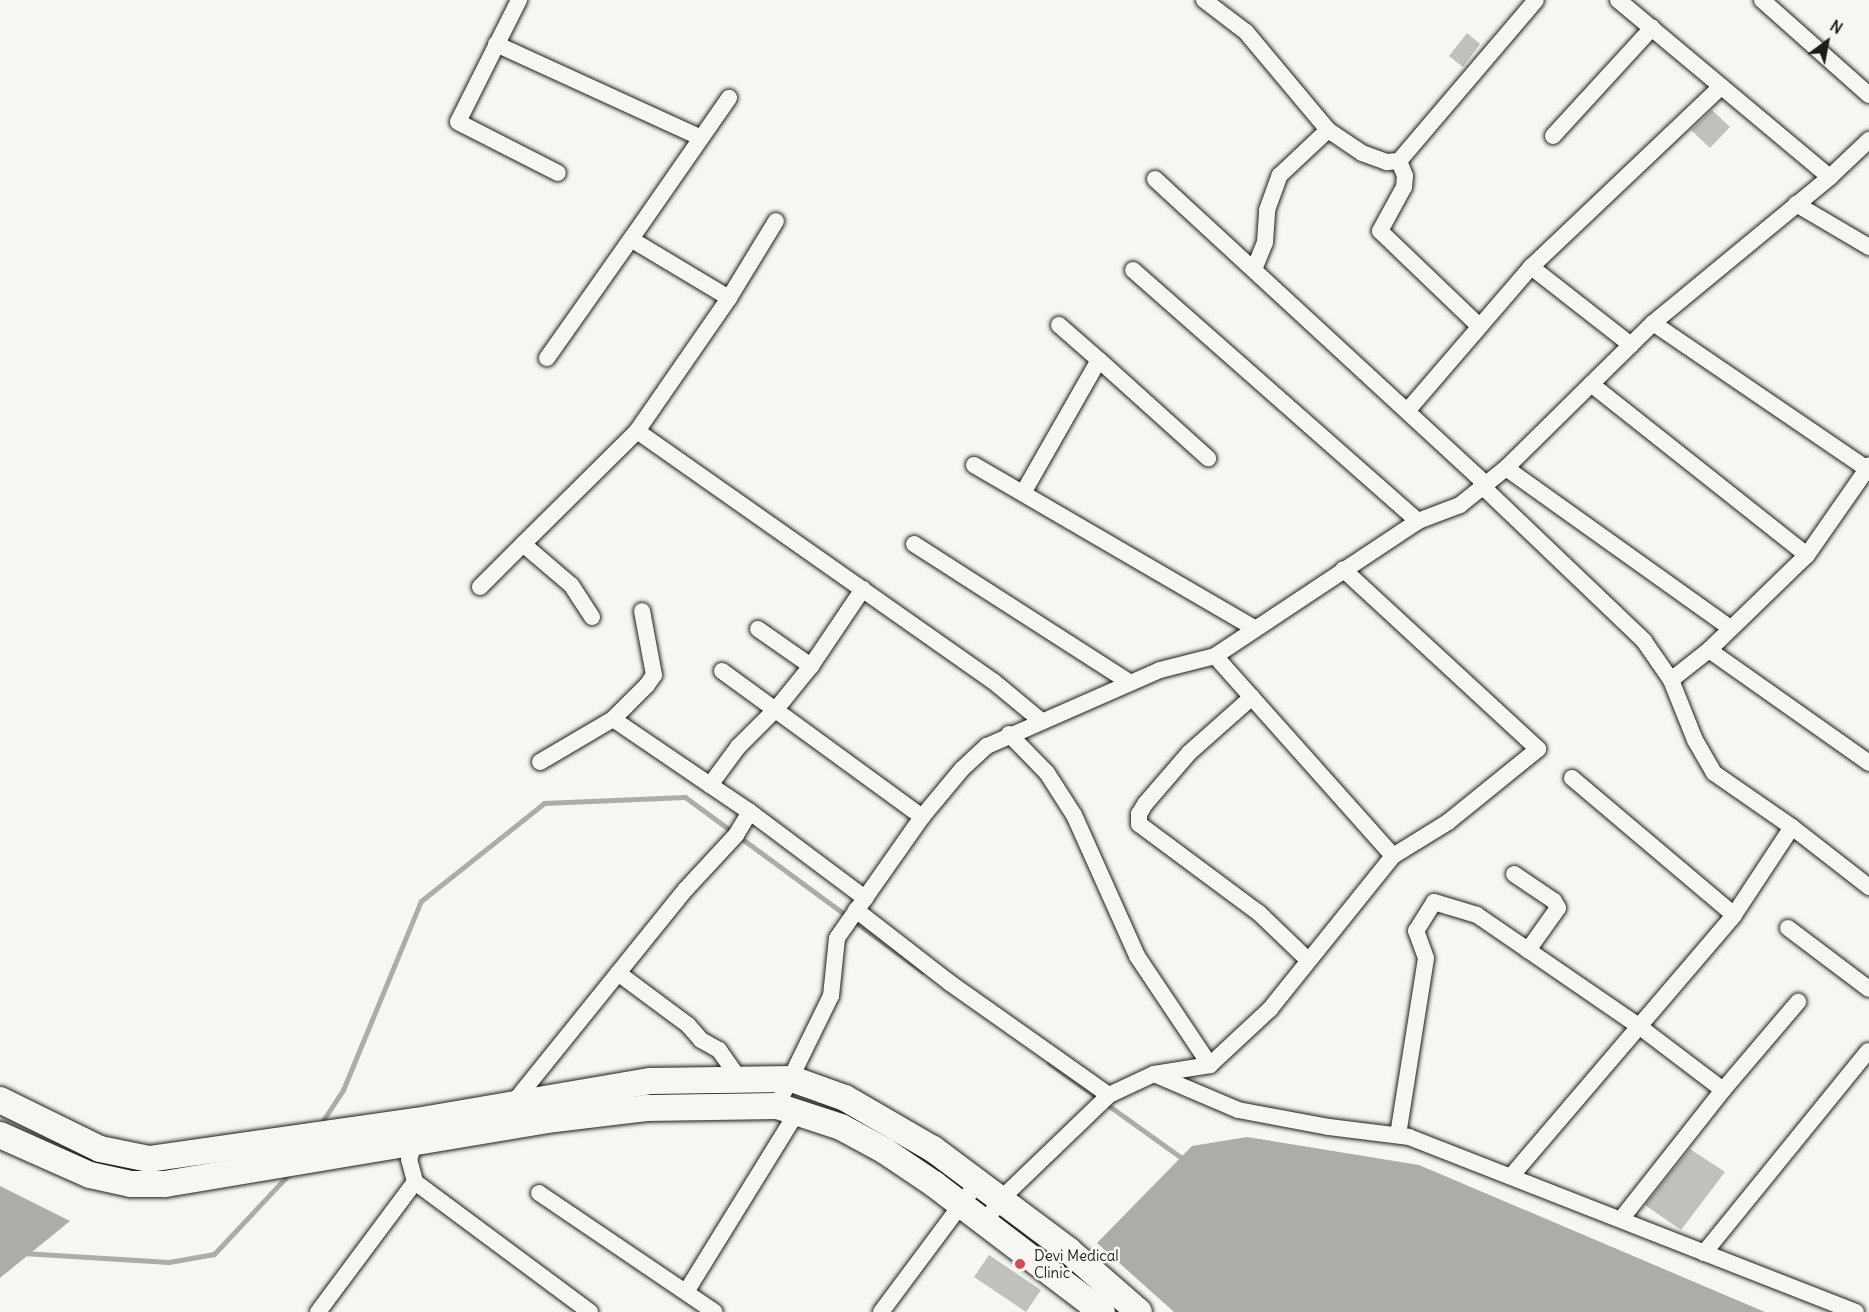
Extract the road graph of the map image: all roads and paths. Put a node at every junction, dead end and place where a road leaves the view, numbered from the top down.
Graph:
1 (519, 0) edge
2 (1204, 0) edge
3 (1536, 0) edge
4 (1618, 0) edge
5 (1762, 0) edge
6 (1652, 28) junction
7 (496, 44) junction
8 (1721, 87) junction
9 (1869, 95) edge
10 (729, 98) dead end
11 (1328, 130) junction
12 (1553, 136) dead end
13 (699, 137) junction
14 (1869, 140) edge
15 (1399, 161) junction
16 (558, 173) dead end
17 (1830, 177) junction
18 (1155, 179) dead end
19 (1796, 204) junction
20 (776, 221) dead end
21 (631, 238) junction
22 (1869, 247) edge
23 (1255, 267) junction
24 (1532, 267) junction
25 (1133, 270) dead end
26 (729, 298) junction
27 (1653, 323) junction
28 (1059, 325) dead end
29 (1478, 325) junction
30 (1631, 345) junction
31 (548, 358) dead end
32 (1099, 360) junction
33 (1591, 384) junction
34 (1407, 410) junction
35 (637, 431) junction
36 (1208, 458) dead end
37 (974, 465) dead end
38 (1868, 467) edge
39 (1506, 468) junction
40 (1483, 484) junction
41 (1023, 493) junction
42 (1418, 521) junction
43 (523, 544) junction
44 (914, 544) dead end
45 (1807, 555) junction
46 (1343, 569) junction
47 (480, 586) dead end
48 (863, 589) junction
49 (642, 611) dead end
50 (592, 617) dead end
51 (1254, 628) junction
52 (1730, 628) junction
53 (758, 629) dead end
54 (1709, 650) junction
55 (1215, 656) junction
56 (811, 666) junction
57 (722, 671) dead end
58 (1671, 680) junction
59 (1129, 682) junction
60 (1252, 697) junction
61 (777, 708) junction
62 (612, 719) junction
63 (1040, 720) junction
64 (1009, 734) junction
65 (540, 762) dead end
66 (1869, 764) edge
67 (1572, 778) dead end
68 (710, 785) junction
69 (750, 812) junction
70 (922, 817) junction
71 (1792, 827) junction
72 (1393, 856) junction
73 (1515, 874) dead end
74 (1869, 887) edge
75 (861, 904) junction
76 (1734, 915) junction
77 (1788, 928) dead end
78 (1528, 950) junction
79 (1307, 959) junction
80 (618, 973) junction
81 (1869, 989) edge
82 (1798, 1002) dead end
83 (1640, 1027) junction
84 (1868, 1051) edge
85 (1210, 1065) junction
86 (1154, 1074) junction
87 (738, 1077) junction
88 (792, 1079) junction
89 (1724, 1090) junction
90 (1109, 1095) junction
91 (0, 1100) edge
92 (514, 1102) junction
93 (787, 1108) junction
94 (0, 1135) edge
95 (1398, 1135) junction
96 (415, 1142) junction
97 (329, 1146) junction
98 (1512, 1174) junction
99 (415, 1182) junction
100 (978, 1182) junction
101 (539, 1193) dead end
102 (1002, 1198) junction
103 (961, 1205) junction
104 (1621, 1219) junction
105 (984, 1222) junction
106 (1704, 1253) junction
107 (686, 1292) junction
108 (318, 1312) edge
109 (590, 1312) edge
110 (715, 1312) edge
111 (881, 1312) edge
112 (1102, 1312) edge
113 (1139, 1312) edge
114 (1856, 1312) edge

1 - 7 street
2 - 11 street
3 - 15 street
4 - 6 street
5 - 9 street
6 - 8 street
6 - 12 street
7 - 13 street
7 - 16 street
8 - 17 street
8 - 24 street
10 - 13 street
11 - 15 street
11 - 23 street
13 - 21 street
14 - 17 street
15 - 29 street
17 - 19 street
18 - 23 street
19 - 22 street
19 - 27 street
20 - 26 street
21 - 26 street
21 - 31 street
23 - 34 street
24 - 29 street
24 - 30 street
25 - 42 street
26 - 35 street
27 - 30 street
27 - 38 street
28 - 32 street
29 - 34 street
30 - 33 street
32 - 36 street
32 - 41 street
33 - 39 street
33 - 45 street
34 - 40 street
35 - 43 street
35 - 48 street
37 - 41 street
38 - 45 street
39 - 40 street
39 - 52 street
40 - 42 street
40 - 58 street
41 - 51 street
42 - 46 street
43 - 47 street
43 - 50 street
44 - 59 street
45 - 52 street
46 - 51 street
46 - 72 street
48 - 56 street
48 - 63 street
49 - 62 street
51 - 55 street
52 - 54 street
53 - 56 street
54 - 58 street
54 - 66 street
55 - 59 street
55 - 60 street
56 - 61 street
57 - 61 street
58 - 71 street
59 - 63 street
60 - 72 street
60 - 79 street
61 - 68 street
61 - 70 street
62 - 65 street
62 - 68 street
63 - 64 street
64 - 70 street
64 - 85 street
67 - 76 street
68 - 69 street
69 - 75 street
69 - 80 street
70 - 75 street
71 - 74 street
71 - 76 street
72 - 79 street
73 - 78 street
75 - 88 street
75 - 90 street
76 - 83 street
77 - 81 street
78 - 83 street
78 - 95 street
79 - 85 street
80 - 87 street
80 - 92 street
82 - 89 street
83 - 89 street
83 - 98 street
84 - 106 street
85 - 86 street
86 - 90 street
86 - 95 street
87 - 88 main road
87 - 92 main road
88 - 93 street
88 - 100 main road
89 - 104 street
90 - 102 street
91 - 97 main road
92 - 97 main road
93 - 96 main road
93 - 103 main road
93 - 107 street
94 - 97 main road
95 - 98 street
96 - 97 main road
96 - 99 street
98 - 104 street
99 - 108 street
99 - 109 street
100 - 102 main road
100 - 103 street
101 - 107 street
102 - 105 street
102 - 113 main road
103 - 105 main road
103 - 111 street
104 - 106 street
105 - 112 main road
106 - 114 street
107 - 110 street

